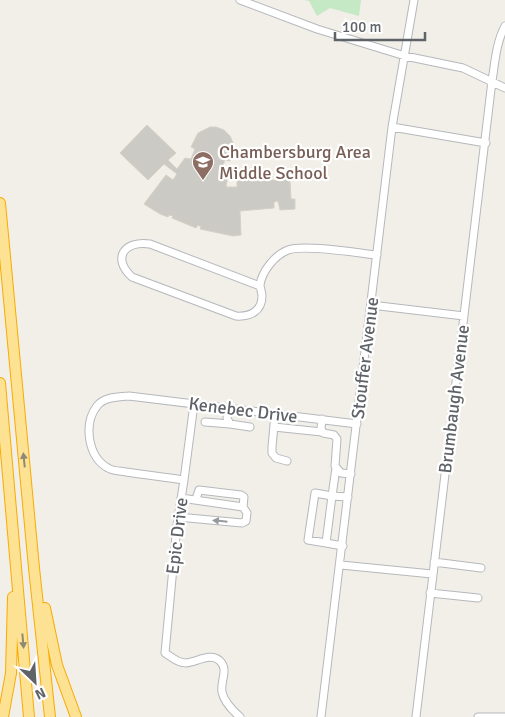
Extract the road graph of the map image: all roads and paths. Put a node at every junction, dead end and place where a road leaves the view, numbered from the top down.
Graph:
1 (240, 0) edge
2 (414, 0) edge
3 (505, 26) edge
4 (405, 56) junction
5 (492, 81) junction
6 (505, 88) edge
7 (392, 127) junction
8 (486, 143) junction
9 (0, 203) edge
10 (377, 256) junction
11 (260, 286) junction
12 (372, 305) junction
13 (464, 316) junction
14 (0, 383) edge
15 (129, 396) joint
16 (194, 404) junction
17 (228, 408) junction
18 (275, 414) junction
19 (322, 419) junction
20 (205, 422) dead end
21 (230, 424) junction
22 (357, 424) junction
23 (250, 427) dead end
24 (274, 427) junction
25 (322, 432) junction
26 (6, 447) junction
27 (287, 461) dead end
28 (336, 468) junction
29 (351, 474) junction
30 (184, 480) junction
31 (27, 489) junction
32 (332, 496) junction
33 (348, 497) junction
34 (181, 498) junction
35 (196, 500) junction
36 (243, 507) junction
37 (178, 517) junction
38 (326, 543) junction
39 (343, 546) junction
40 (434, 562) junction
41 (340, 565) junction
42 (481, 568) dead end
43 (432, 574) junction
44 (430, 593) junction
45 (478, 598) dead end
46 (481, 716) edge
47 (3, 717) edge
48 (29, 717) edge
49 (50, 717) edge
50 (76, 717) edge
51 (240, 717) edge
52 (321, 717) edge
53 (416, 717) edge
54 (505, 717) edge

1 - 4 street
2 - 4 street, Stouffer Avenue
3 - 5 street, Brumbaugh Avenue
4 - 5 street
4 - 7 street, Stouffer Avenue
5 - 6 street
5 - 8 street, Brumbaugh Avenue
7 - 8 street
7 - 10 street, Stouffer Avenue
8 - 13 street, Brumbaugh Avenue
31 -> 9 highway
10 - 11 street
10 - 12 street, Stouffer Avenue
11 - 11 street
12 - 13 street
12 - 22 street, Stouffer Avenue
13 - 40 street, Brumbaugh Avenue
14 - 26 highway
15 - 16 street, Kenebec Drive
15 - 30 street, Epic Drive
16 - 17 street, Kenebec Drive
16 - 30 street
17 - 18 street, Kenebec Drive
17 - 21 street
18 - 19 street, Kenebec Drive
18 - 24 street
19 - 22 street, Kenebec Drive
19 - 25 street
20 - 21 street
21 - 23 street
22 - 29 street, Stouffer Avenue
24 - 25 street
24 - 27 street
25 - 28 street
26 - 47 highway
26 -> 48 highway
28 - 29 street
28 - 32 street
29 - 33 street, Stouffer Avenue
30 - 34 street, Epic Drive
31 - 49 highway
31 - 50 highway
32 - 33 street
32 - 38 street
32 - 38 street
33 - 39 street, Stouffer Avenue
34 - 35 street
34 - 37 street, Epic Drive
35 - 36 street
35 - 36 street
36 -> 37 street
37 - 51 street, Epic Drive
38 - 39 street
39 - 41 street, Stouffer Avenue
40 - 42 street
40 - 43 street, Brumbaugh Avenue
41 - 43 street
41 - 52 street, Stouffer Avenue
43 - 44 street, Brumbaugh Avenue
44 - 45 street
44 - 53 street, Brumbaugh Avenue
46 - 54 street

